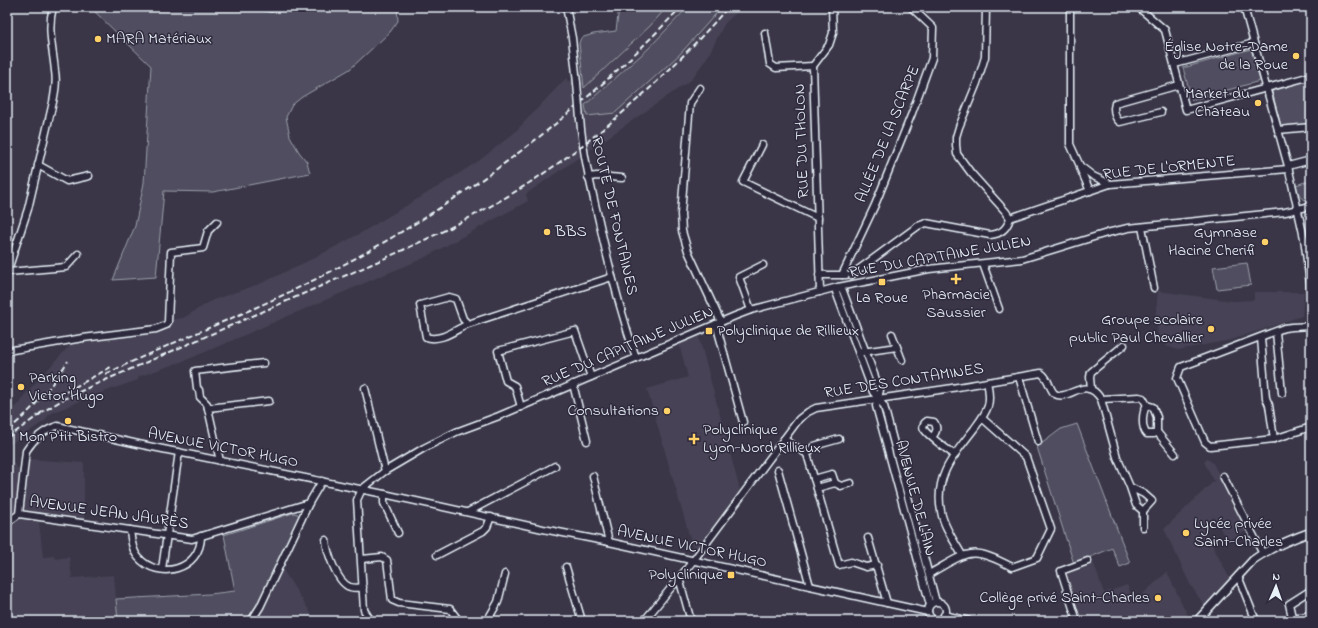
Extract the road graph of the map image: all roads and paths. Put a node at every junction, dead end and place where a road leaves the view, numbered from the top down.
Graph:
1 (52, 7) edge
2 (265, 7) edge
3 (278, 7) edge
4 (566, 7) edge
5 (832, 7) edge
6 (911, 7) edge
7 (986, 7) edge
8 (1070, 7) edge
9 (1138, 7) edge
10 (1244, 7) edge
11 (765, 33) dead end
12 (1254, 43) junction
13 (1175, 64) junction
14 (813, 66) junction
15 (1311, 76) edge
16 (1180, 86) junction
17 (700, 88) dead end
18 (1266, 88) junction
19 (1161, 112) dead end
20 (1311, 127) edge
21 (1278, 130) junction
22 (762, 145) dead end
23 (1311, 160) edge
24 (38, 165) junction
25 (1080, 166) junction
26 (1288, 168) junction
27 (89, 176) dead end
28 (588, 177) junction
29 (622, 178) dead end
30 (1110, 184) junction
31 (1090, 191) junction
32 (1311, 206) edge
33 (1298, 209) junction
34 (818, 218) junction
35 (1010, 218) junction
36 (216, 222) dead end
37 (1142, 227) junction
38 (78, 254) dead end
39 (983, 264) junction
40 (763, 265) dead end
41 (7, 272) edge
42 (819, 275) junction
43 (842, 275) junction
44 (851, 275) junction
45 (612, 278) junction
46 (856, 284) junction
47 (838, 287) junction
48 (1154, 288) dead end
49 (820, 292) junction
50 (999, 309) dead end
51 (751, 310) junction
52 (1311, 315) edge
53 (719, 323) junction
54 (468, 324) junction
55 (1311, 326) edge
56 (1276, 332) junction
57 (892, 334) dead end
58 (1261, 338) junction
59 (1124, 345) dead end
60 (897, 347) junction
61 (7, 351) edge
62 (866, 351) junction
63 (858, 352) junction
64 (636, 358) junction
65 (902, 360) dead end
66 (264, 363) dead end
67 (591, 377) junction
68 (1019, 377) junction
69 (987, 382) junction
70 (573, 384) junction
71 (365, 388) dead end
72 (1091, 389) junction
73 (1282, 393) dead end
74 (878, 398) junction
75 (1101, 399) junction
76 (269, 401) dead end
77 (1147, 405) junction
78 (521, 407) junction
79 (208, 408) junction
80 (982, 418) junction
81 (742, 422) dead end
82 (1311, 427) edge
83 (1157, 432) junction
84 (932, 437) dead end
85 (784, 439) junction
86 (839, 439) dead end
87 (1274, 439) junction
88 (587, 441) dead end
89 (1038, 442) dead end
90 (179, 452) junction
91 (807, 454) junction
92 (1175, 454) dead end
93 (954, 455) junction
94 (220, 460) junction
95 (556, 466) dead end
96 (778, 470) dead end
97 (384, 471) junction
98 (593, 476) dead end
99 (1223, 476) dead end
100 (814, 479) junction
101 (322, 481) junction
102 (835, 483) junction
103 (851, 483) dead end
104 (1130, 487) junction
105 (817, 488) junction
106 (362, 489) junction
107 (384, 494) junction
108 (309, 503) junction
109 (1143, 511) junction
110 (468, 512) junction
111 (19, 514) junction
112 (491, 517) junction
113 (7, 523) edge
114 (1143, 526) dead end
115 (130, 530) junction
116 (1311, 532) edge
117 (398, 533) dead end
118 (167, 536) junction
119 (201, 536) junction
120 (868, 538) dead end
121 (326, 540) dead end
122 (609, 542) junction
123 (1262, 554) junction
124 (437, 555) dead end
125 (962, 556) junction
126 (362, 559) junction
127 (693, 561) junction
128 (1088, 561) dead end
129 (877, 565) junction
130 (566, 567) dead end
131 (162, 569) junction
132 (504, 574) dead end
133 (929, 574) junction
134 (1238, 576) junction
135 (679, 578) junction
136 (810, 586) junction
137 (363, 587) junction
138 (1311, 590) edge
139 (887, 603) junction
140 (933, 604) junction
141 (928, 612) junction
142 (1311, 613) edge
143 (944, 615) junction
144 (937, 620) edge
145 (251, 621) edge
146 (371, 621) edge
147 (459, 621) edge
148 (487, 621) edge
149 (582, 621) edge
150 (644, 621) edge
151 (691, 621) edge
152 (969, 621) edge
153 (1077, 621) edge
154 (1197, 621) edge
155 (1256, 621) edge

1 - 24 street
2 - 3 street
4 - 28 street, ROUTE DE FONTAINES, bridge
5 - 14 street
6 - 43 street, ALLÉE DE LA SCARPE
7 - 35 street
8 - 25 street
9 - 13 street
10 - 12 street
11 - 14 street, RUE DU THOLON
12 - 13 street
12 - 18 street
13 - 16 street
14 - 34 street, RUE DU THOLON
15 - 18 street
16 - 18 street
16 - 19 street
17 - 53 street
18 - 21 street
20 - 21 street
21 - 26 street
22 - 34 street
23 - 26 street, RUE DE L'ORMENTE
24 - 27 street
24 - 41 street
25 - 30 street
25 - 31 street
26 - 30 street, RUE DE L'ORMENTE
26 - 33 street
28 - 29 street
28 - 45 street, ROUTE DE FONTAINES
30 - 31 street, RUE DE L'ORMENTE
31 - 35 street, RUE DE L'ORMENTE
32 - 33 street, RUE DU CAPITAINE JULIEN
33 - 37 street, RUE DU CAPITAINE JULIEN
33 - 52 street
34 - 42 street, RUE DU THOLON
35 - 44 street
36 - 61 street
37 - 39 street, RUE DU CAPITAINE JULIEN
37 - 48 street
38 - 41 street
39 - 46 street, RUE DU CAPITAINE JULIEN
39 - 50 street
40 - 51 street
42 - 43 street
42 - 49 street, RUE DU THOLON
43 - 44 street
44 - 46 street
45 - 54 street
45 - 64 street, ROUTE DE FONTAINES
46 - 47 street, RUE DU CAPITAINE JULIEN
47 - 49 street, RUE DU CAPITAINE JULIEN
47 - 62 street
47 - 63 street, AVENUE DE L'AIN
49 - 51 street, RUE DU CAPITAINE JULIEN
51 - 53 street, RUE DU CAPITAINE JULIEN
53 - 64 street, RUE DU CAPITAINE JULIEN
53 - 81 street
54 - 54 street
55 - 56 street
56 - 58 street
56 - 73 street
57 - 60 street
58 - 87 street
58 - 87 street
59 - 72 street
60 - 62 street
60 - 65 street
62 - 63 street
62 - 74 street
63 - 74 street, AVENUE DE L'AIN
64 - 67 street, RUE DU CAPITAINE JULIEN
66 - 79 street
67 - 70 street, RUE DU CAPITAINE JULIEN
67 - 78 street
68 - 69 street, RUE DES CONTAMINES
68 - 72 street, RUE DES CONTAMINES
68 - 89 street
69 - 74 street, RUE DES CONTAMINES
69 - 80 street
70 - 78 street, RUE DU CAPITAINE JULIEN
70 - 88 street
71 - 97 street
72 - 75 street
74 - 85 street, RUE DES CONTAMINES
74 - 133 street, AVENUE DE L'AIN
74 - 140 street, AVENUE DE L'AIN
75 - 77 street
75 - 104 street
76 - 79 street
77 - 83 street
77 - 83 street
78 - 97 street, RUE DU CAPITAINE JULIEN
79 - 94 street
80 - 93 street
80 - 125 street
82 - 87 street
83 - 92 street
84 - 93 street
85 - 91 street
85 - 127 street, RUE DES CONTAMINES
86 - 91 street
90 - 94 street, AVENUE VICTOR HUGO
90 - 111 street, AVENUE VICTOR HUGO
90 - 118 street
91 - 100 street
93 - 125 street
94 - 101 street, AVENUE VICTOR HUGO
95 - 110 street
96 - 136 street
97 - 106 street, RUE DU CAPITAINE JULIEN
98 - 122 street
99 - 123 street
100 - 102 street
100 - 105 street
101 - 106 street, AVENUE VICTOR HUGO
101 - 108 street
102 - 103 street
102 - 105 street
104 - 109 street
104 - 109 street
105 - 129 street
106 - 107 street, AVENUE VICTOR HUGO
106 - 126 street
107 - 110 street, AVENUE VICTOR HUGO
107 - 117 street
108 - 119 street, AVENUE JEAN JAURÈS
108 - 145 street
109 - 114 street
110 - 112 street, AVENUE VICTOR HUGO
111 - 113 street
111 - 115 street, AVENUE JEAN JAURÈS
112 - 122 street, AVENUE VICTOR HUGO
112 - 124 street
115 - 118 street, AVENUE JEAN JAURÈS
115 - 131 street
116 - 123 main road
118 - 119 street, AVENUE JEAN JAURÈS
118 - 131 street
119 - 131 street
120 - 129 street
121 - 137 street
122 - 127 street, AVENUE VICTOR HUGO
123 - 134 main road
125 - 133 street
126 - 137 street
126 - 147 street
127 - 135 street, RUE DES CONTAMINES
127 - 136 street, AVENUE VICTOR HUGO
128 - 153 street
129 - 139 street
130 - 149 street
132 - 148 street
133 - 140 street, AVENUE DE L'AIN
134 - 154 main road
134 - 155 street
135 - 150 street, RUE DES CONTAMINES
135 - 151 street
136 - 139 street, AVENUE VICTOR HUGO
137 - 146 street
138 - 142 street
139 - 141 street, AVENUE VICTOR HUGO
140 - 141 street
140 - 143 street
141 - 144 street
143 - 144 street
143 - 152 street

